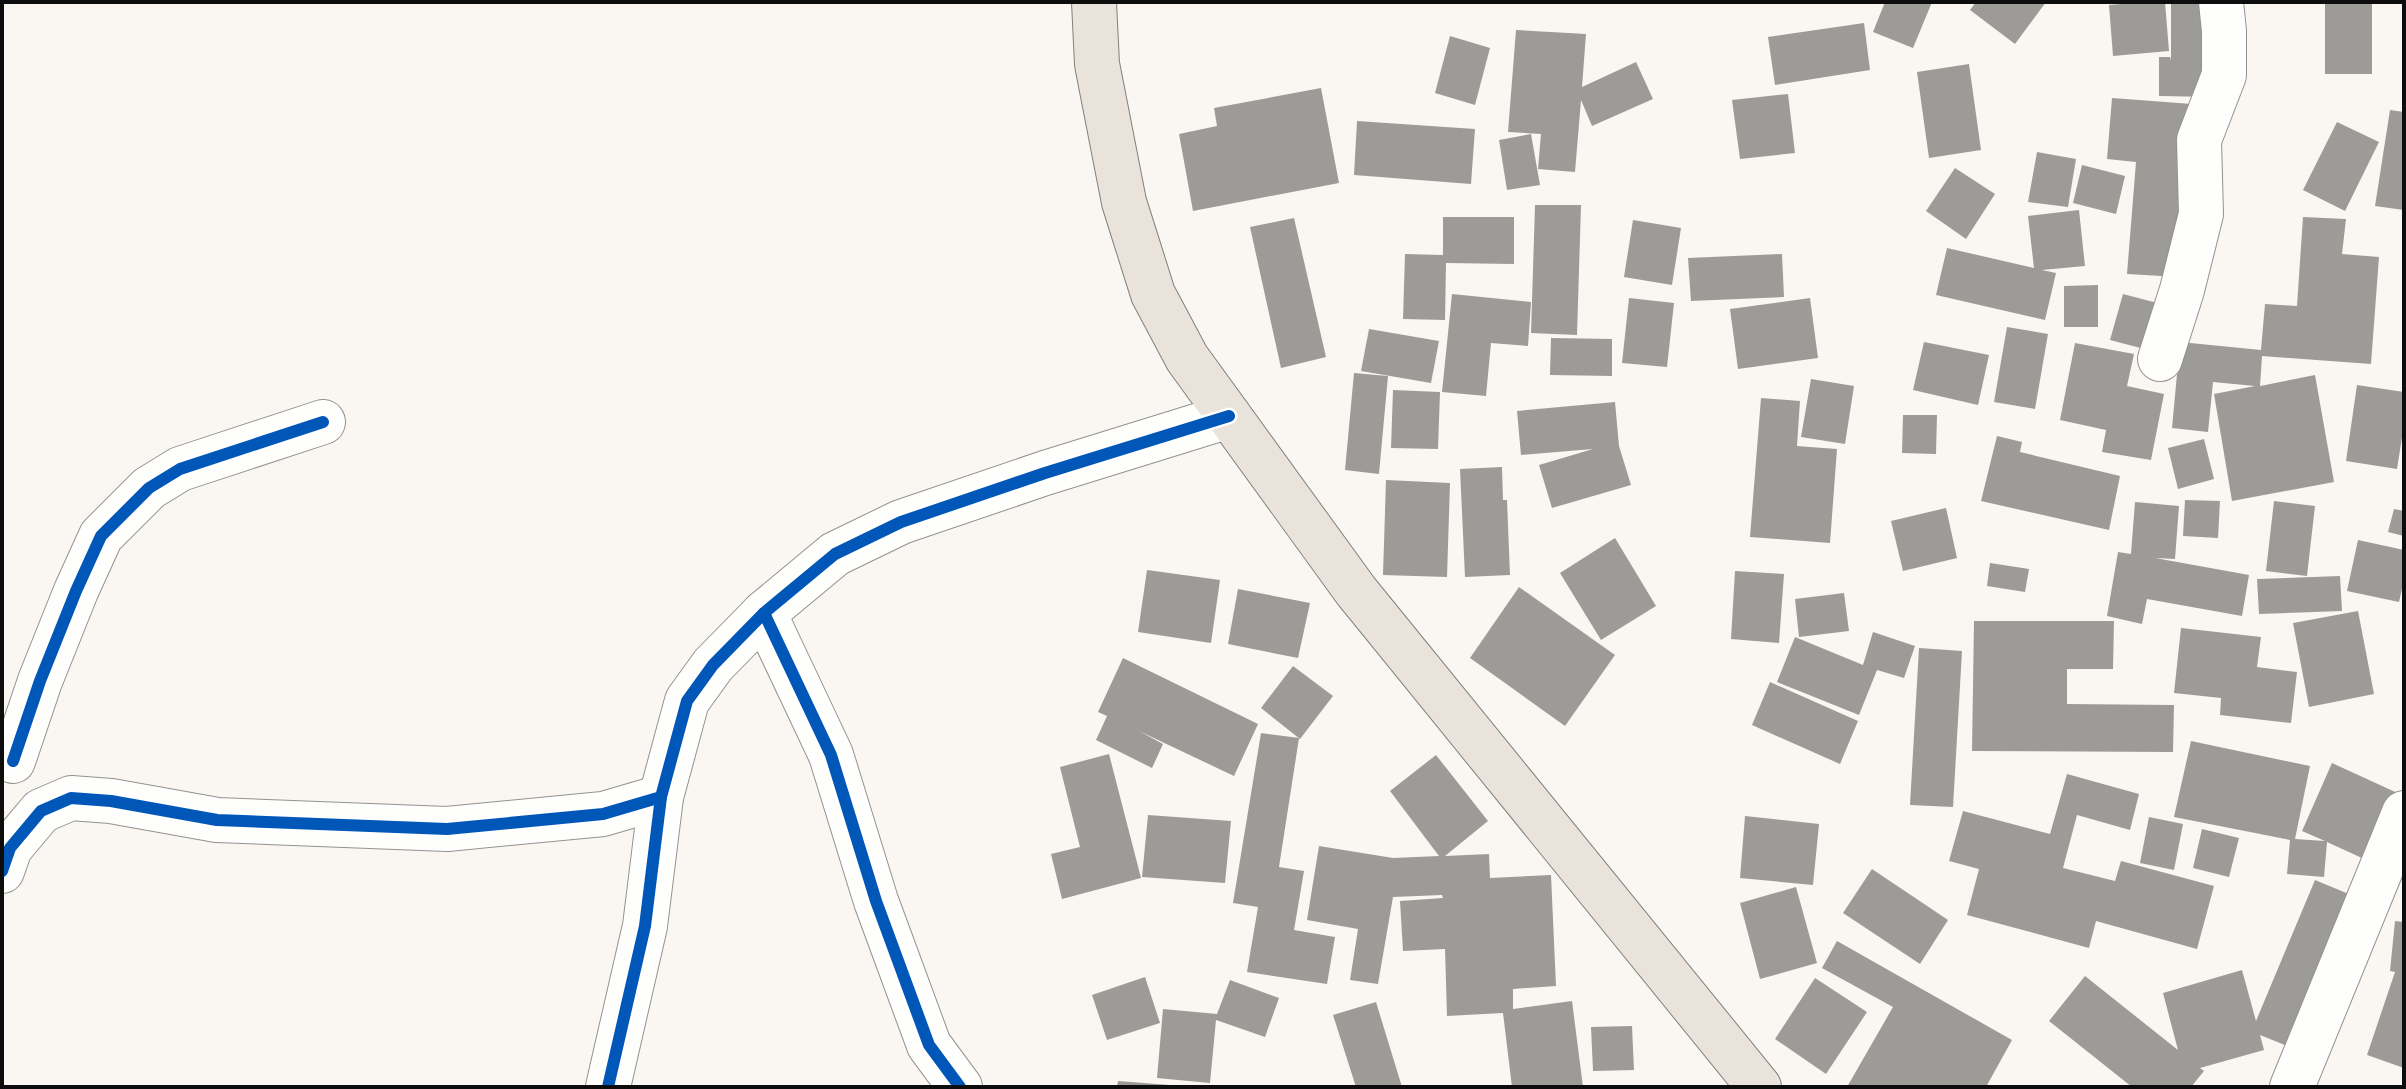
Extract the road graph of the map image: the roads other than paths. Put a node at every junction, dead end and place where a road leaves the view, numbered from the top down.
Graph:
1 (1094, 2) edge
2 (2221, 2) edge
3 (2160, 359) dead end
4 (1229, 416) junction
5 (323, 422) dead end
6 (764, 613) junction
7 (8, 759) edge
8 (661, 797) junction
9 (55, 804) junction
10 (2404, 813) edge
11 (2, 871) edge
12 (608, 1087) edge
13 (960, 1087) edge
14 (1759, 1087) edge
15 (2292, 1087) edge

1 - 4 main road
2 - 3 street
4 - 6 street
4 - 14 main road
5 - 7 street
6 - 8 street
6 - 13 street
7 - 9 street
8 - 9 street
8 - 12 street
9 - 11 street
10 - 15 street

